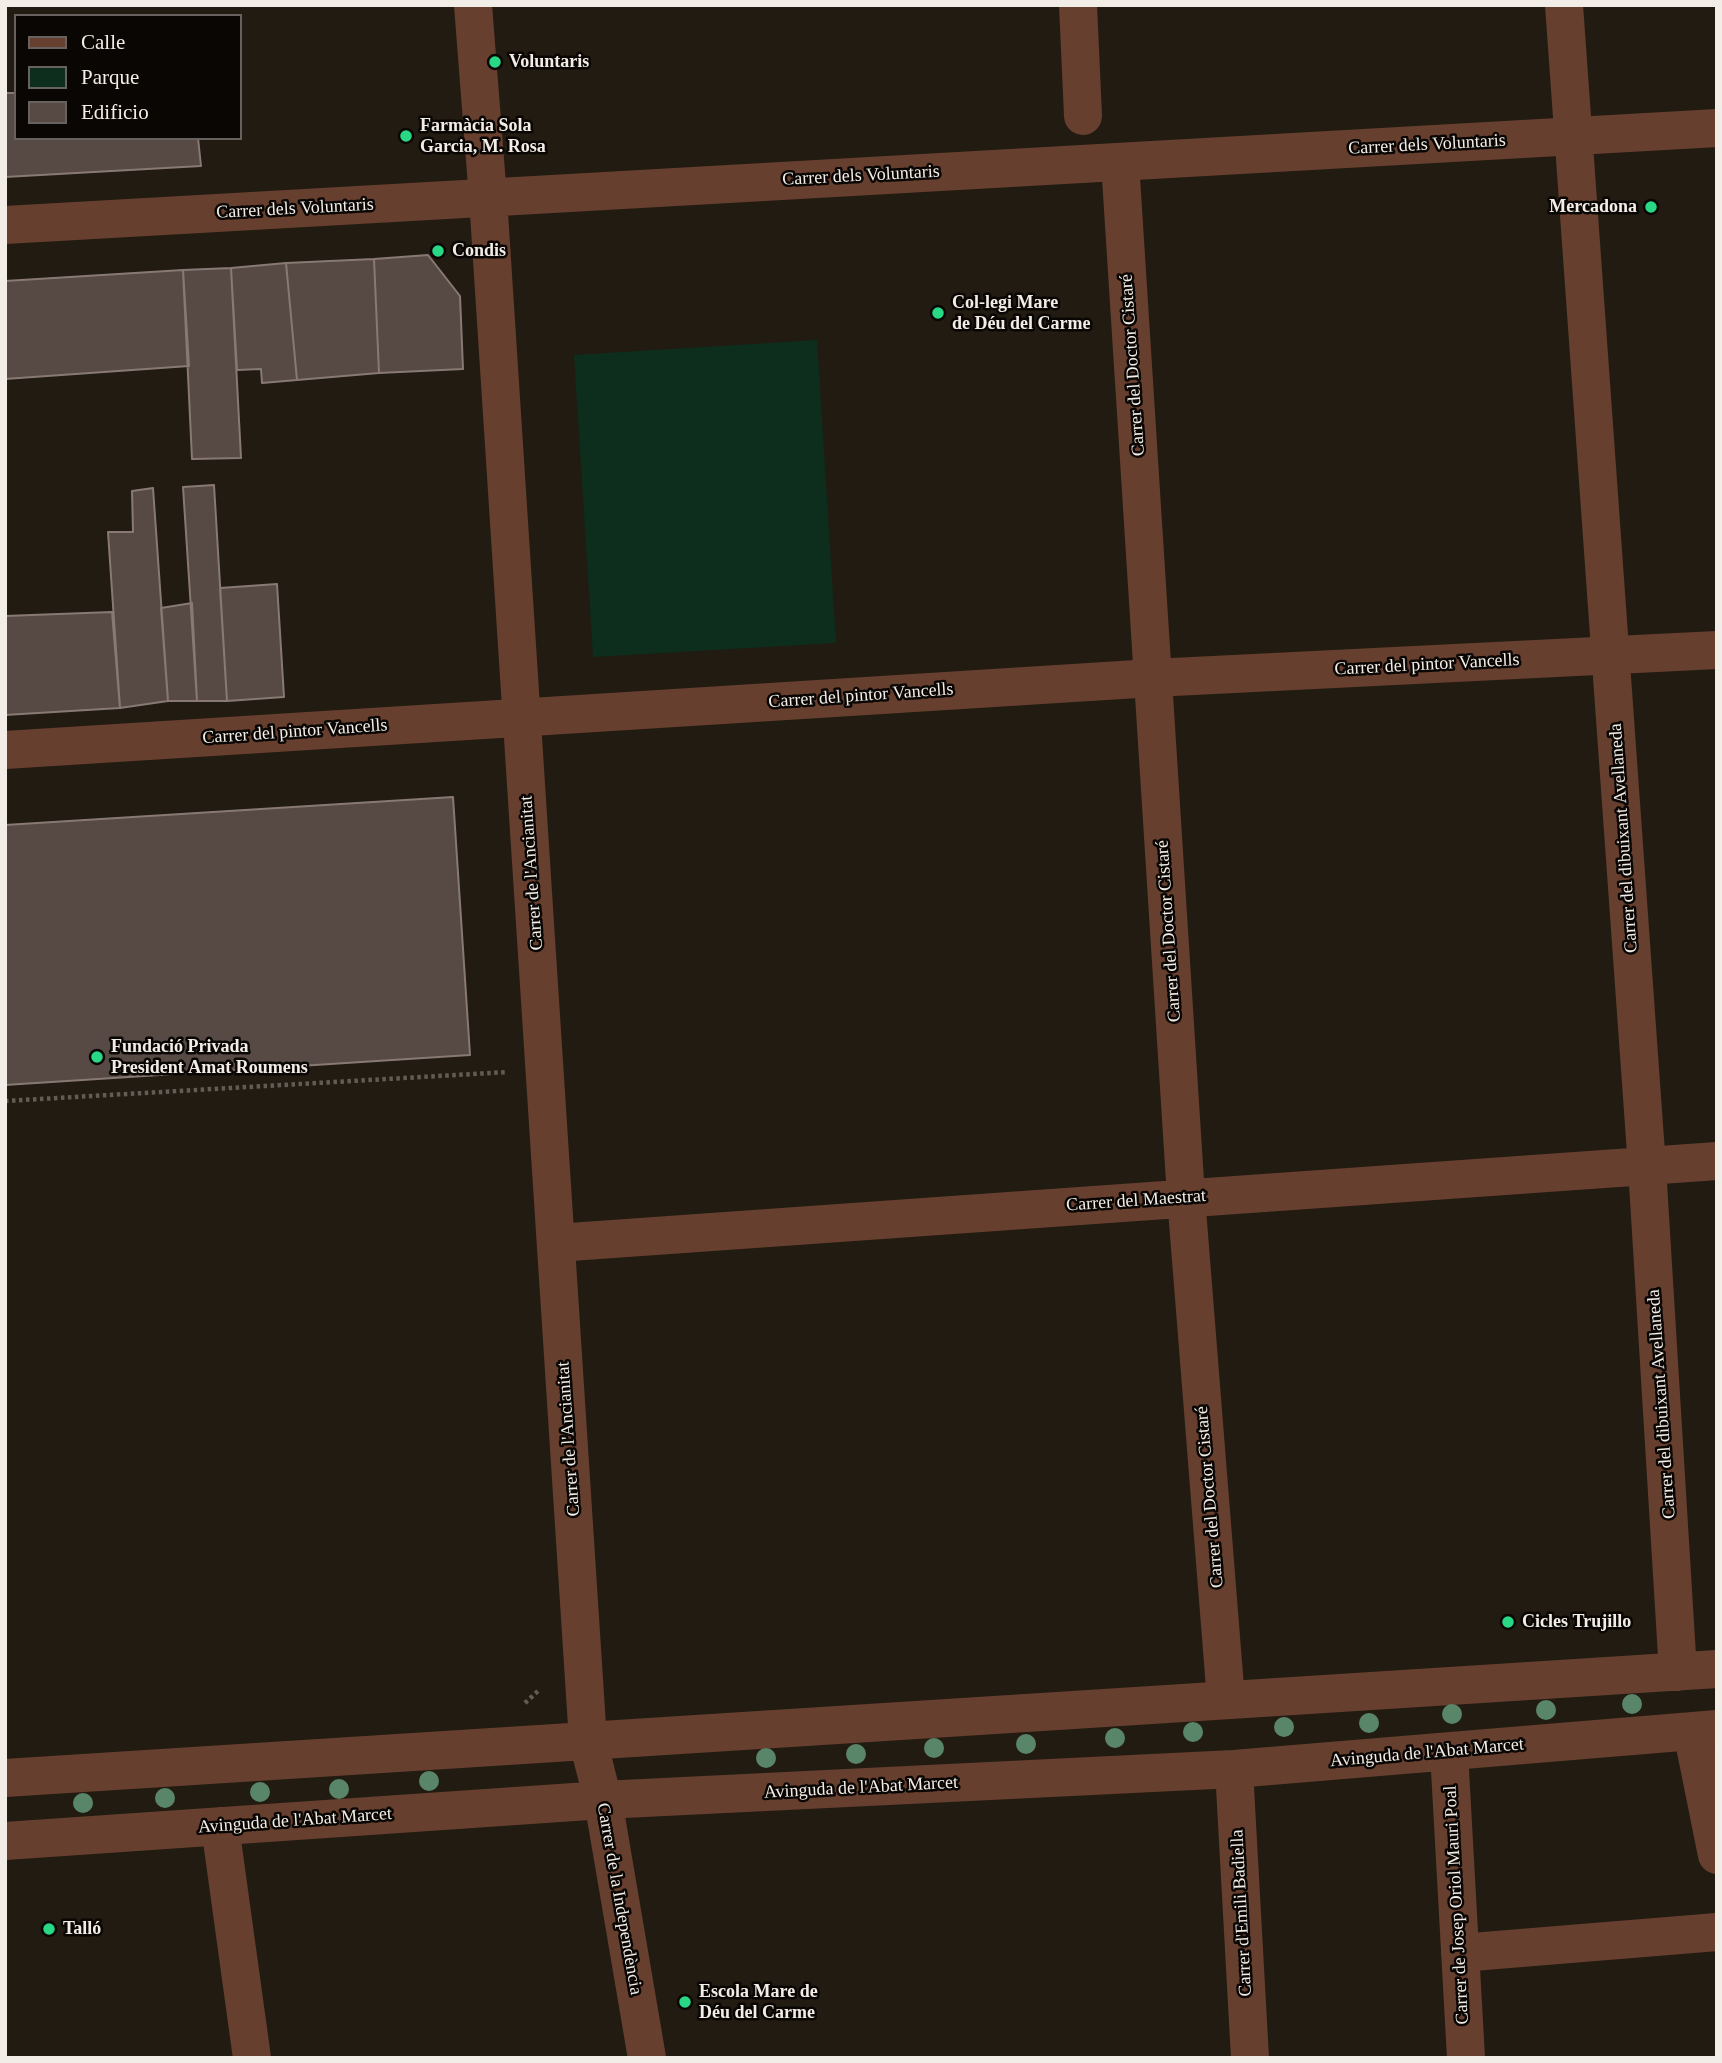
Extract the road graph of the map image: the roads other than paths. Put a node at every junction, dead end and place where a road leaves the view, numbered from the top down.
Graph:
1 (473, 5) edge
2 (1078, 5) edge
3 (1563, 5) edge
4 (1083, 116) dead end
5 (1717, 128) edge
6 (1572, 137) junction
7 (1120, 162) junction
8 (488, 198) junction
9 (5, 225) edge
10 (1717, 650) edge
11 (1611, 656) junction
12 (1153, 678) junction
13 (522, 717) junction
14 (5, 750) edge
15 (1717, 1161) edge
16 (1647, 1167) junction
17 (1186, 1197) junction
18 (556, 1243) junction
19 (1717, 1669) edge
20 (1678, 1672) junction
21 (1226, 1700) junction
22 (1705, 1730) edge
23 (588, 1741) junction
24 (1449, 1752) junction
25 (1234, 1769) junction
26 (5, 1778) edge
27 (603, 1800) junction
28 (220, 1826) junction
29 (5, 1841) edge
30 (1717, 1855) edge
31 (1717, 1933) edge
32 (1460, 1953) junction
33 (252, 2058) edge
34 (647, 2058) edge
35 (1250, 2058) edge
36 (1466, 2058) edge

1 - 8 street, Carrer de l'Ancianitat
2 - 4 street
3 - 6 street, Carrer del dibuixant Avellaneda
5 - 6 street, Carrer dels Voluntaris
6 - 7 street, Carrer dels Voluntaris
6 - 11 street, Carrer del dibuixant Avellaneda
7 - 8 street, Carrer dels Voluntaris
7 - 12 street, Carrer del Doctor Cistaré
8 - 9 street, Carrer dels Voluntaris
8 - 13 street, Carrer de l'Ancianitat
10 - 11 street, Carrer del pintor Vancells
11 - 12 street, Carrer del pintor Vancells
11 - 16 street, Carrer del dibuixant Avellaneda
12 - 13 street, Carrer del pintor Vancells
12 - 17 street, Carrer del Doctor Cistaré
13 - 14 street, Carrer del pintor Vancells
13 - 18 street, Carrer de l'Ancianitat
15 - 16 street, Carrer del Maestrat
16 - 17 street, Carrer del Maestrat
16 - 20 street, Carrer del dibuixant Avellaneda
17 - 18 street, Carrer del Maestrat
17 - 21 street, Carrer del Doctor Cistaré
18 - 23 street, Carrer de l'Ancianitat
19 - 20 street
20 - 21 street
21 - 23 street
22 - 24 street, Avinguda de l'Abat Marcet
22 - 30 street
23 - 26 street
23 - 27 street, Carrer de la Independència
24 - 25 street, Avinguda de l'Abat Marcet
24 - 32 street, Carrer de Josep Oriol Mauri Poal
25 - 27 street, Avinguda de l'Abat Marcet
25 - 35 street, Carrer d'Emili Badiella
27 - 28 street, Avinguda de l'Abat Marcet
27 - 34 street, Carrer de la Independència
28 - 29 street, Avinguda de l'Abat Marcet
28 - 33 street
31 - 32 street
32 - 36 street, Carrer de Josep Oriol Mauri Poal

